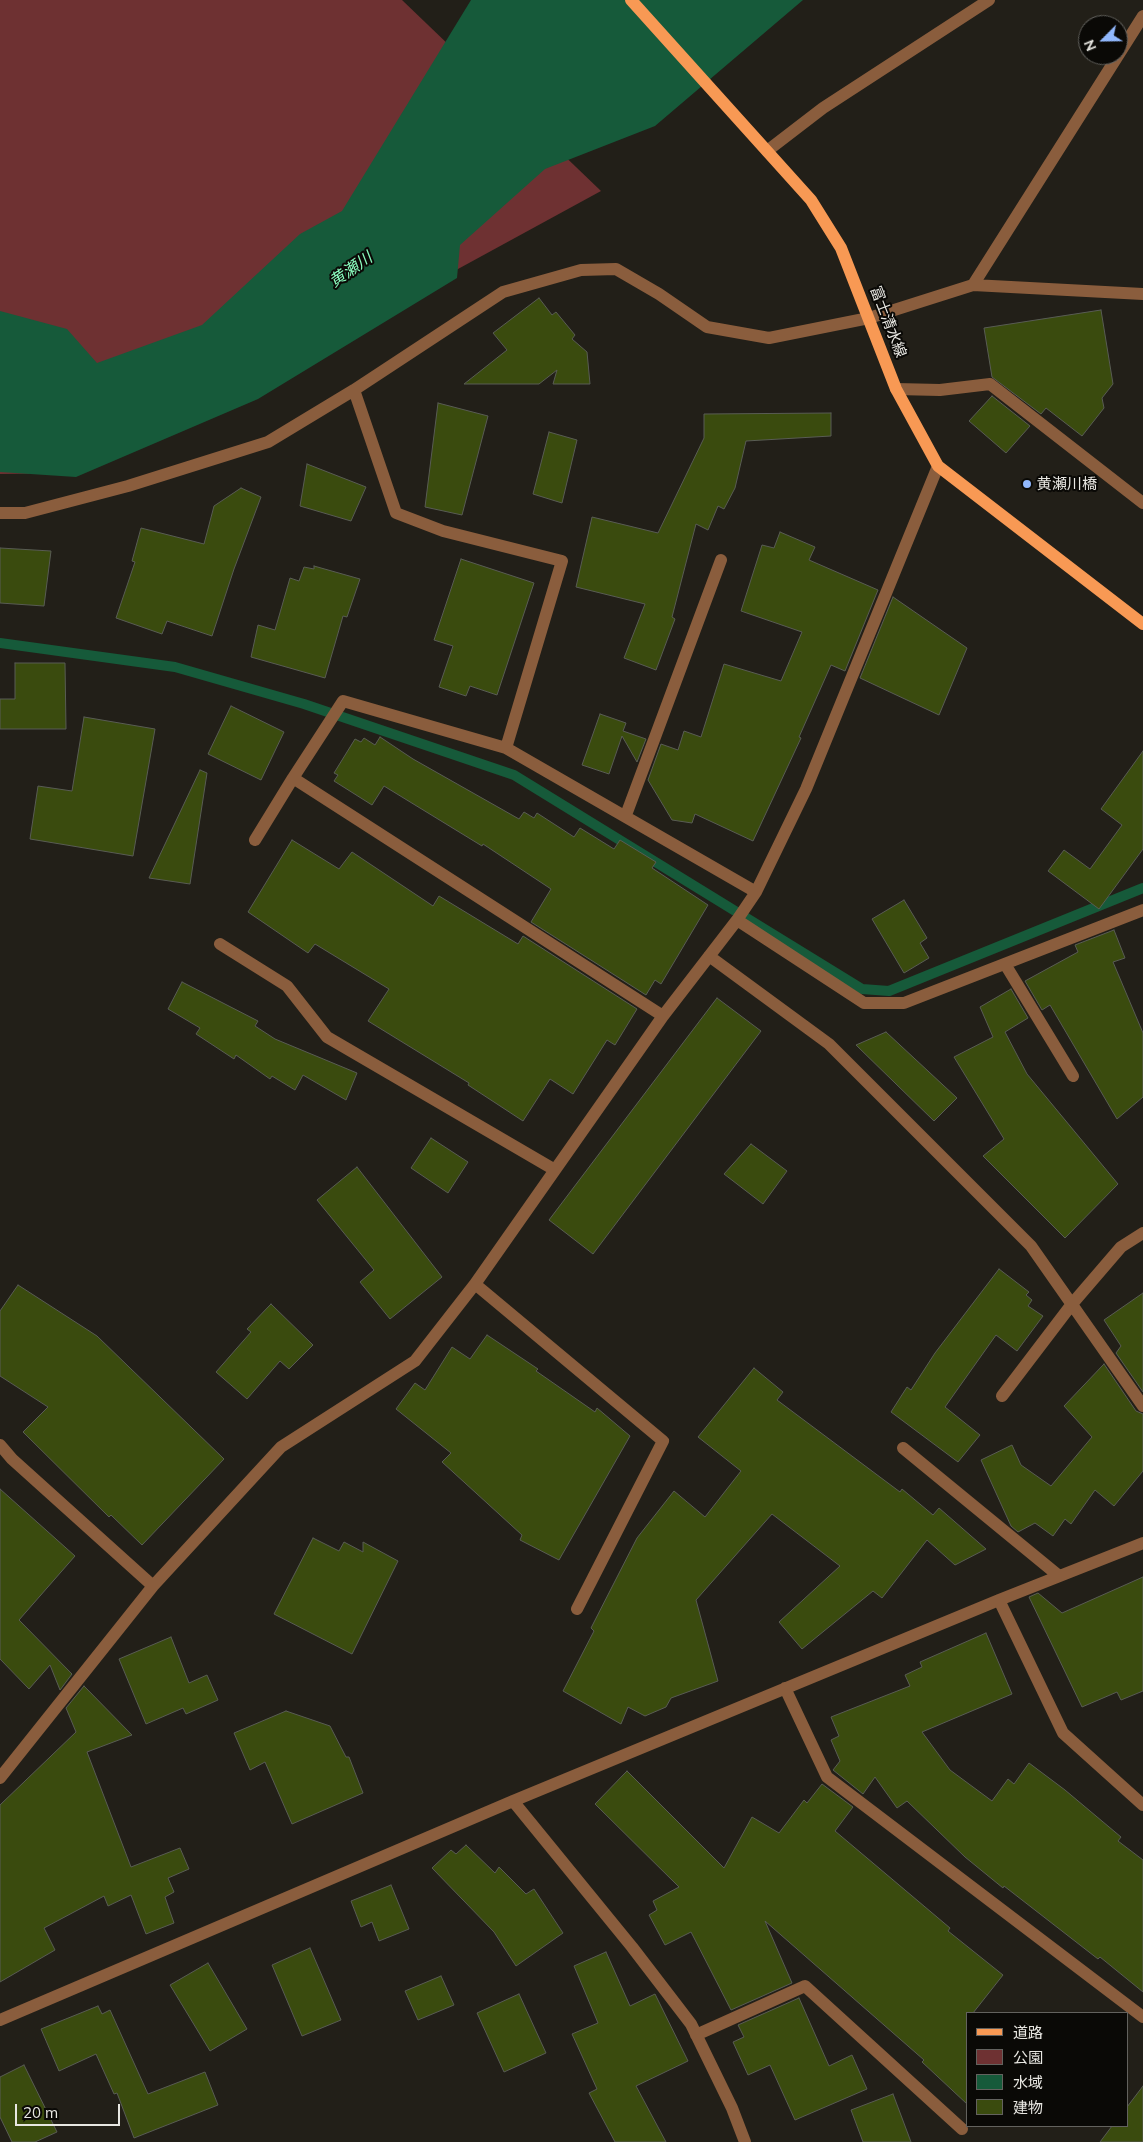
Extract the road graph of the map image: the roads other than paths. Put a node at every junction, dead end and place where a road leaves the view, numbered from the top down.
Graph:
1 (631, 0) edge
2 (989, 0) edge
3 (1143, 16) edge
4 (767, 152) junction
5 (973, 285) junction
6 (1143, 294) edge
7 (869, 318) junction
8 (896, 389) junction
9 (354, 390) junction
10 (938, 466) junction
11 (1143, 503) edge
12 (0, 513) edge
13 (721, 560) dead end
14 (1143, 624) edge
15 (506, 748) junction
16 (293, 778) junction
17 (626, 815) junction
18 (255, 840) dead end
19 (756, 892) junction
20 (1143, 910) edge
21 (737, 920) junction
22 (220, 944) dead end
23 (709, 956) junction
24 (1005, 964) junction
25 (663, 1016) junction
26 (1073, 1076) dead end
27 (555, 1170) junction
28 (1143, 1233) edge
29 (475, 1284) junction
30 (1072, 1304) junction
31 (1002, 1396) dead end
32 (1143, 1406) edge
33 (0, 1445) edge
34 (903, 1448) dead end
35 (1143, 1543) edge
36 (1059, 1576) junction
37 (153, 1586) junction
38 (999, 1600) junction
39 (577, 1609) dead end
40 (785, 1688) junction
41 (0, 1778) edge
42 (513, 1801) junction
43 (1143, 1805) edge
44 (1143, 2017) edge
45 (0, 2020) edge
46 (696, 2035) junction
47 (962, 2129) dead end
48 (745, 2142) edge

1 - 4 main road, 富士清水線
2 - 4 street
3 - 5 street
4 - 7 main road, 富士清水線
5 - 6 street
5 - 7 street
7 - 8 main road, 富士清水線
7 - 9 street
8 - 10 main road, 富士清水線
8 - 11 street
9 - 12 street
9 - 15 street
10 - 14 main road, 富士清水線
10 - 19 street
13 - 17 street
15 - 16 street
15 - 17 street
16 - 18 street
16 - 25 street
17 - 19 street
19 - 21 street
20 - 24 street
21 - 23 street
21 - 24 street
22 - 27 street
23 - 25 street
23 - 30 street
24 - 26 street
25 - 27 street
27 - 29 street
28 - 30 street
29 - 37 street
29 - 39 street
30 - 31 street
30 - 32 street
33 - 37 street
34 - 36 street
35 - 36 street
36 - 38 street
37 - 41 street
38 - 40 street
38 - 43 street
40 - 42 street
40 - 44 street
42 - 45 street
42 - 46 street
46 - 47 street
46 - 48 street

